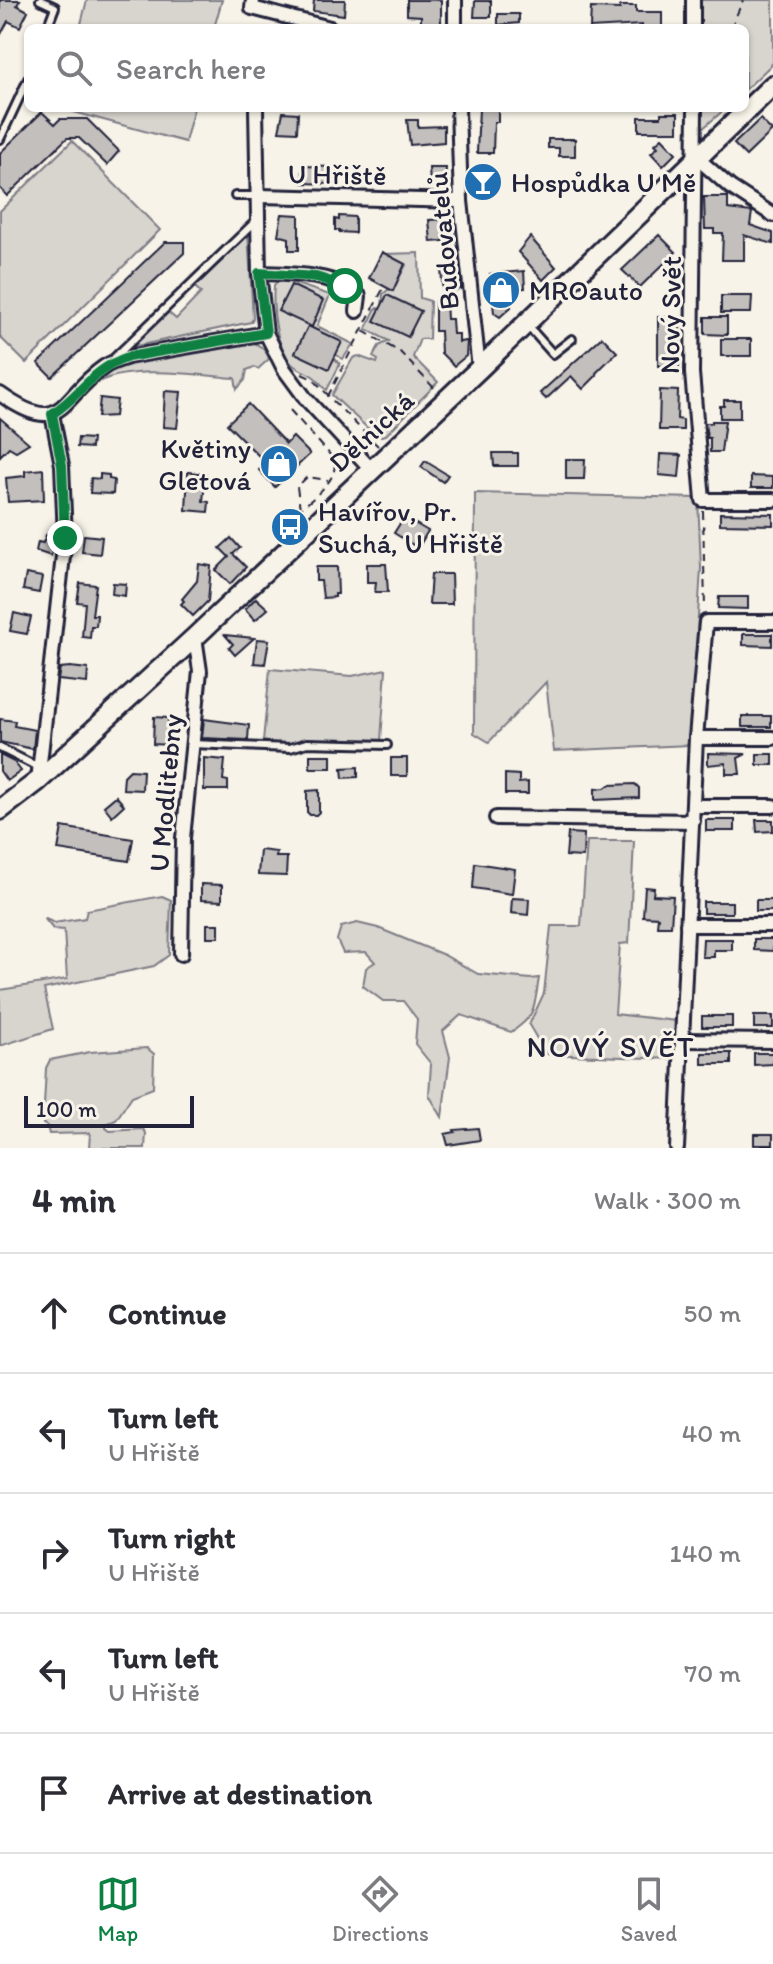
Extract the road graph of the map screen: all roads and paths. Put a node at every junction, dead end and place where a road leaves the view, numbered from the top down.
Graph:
1 (40, 0) edge
2 (455, 0) edge
3 (693, 0) edge
4 (743, 0) edge
5 (252, 4) edge
6 (49, 24) edge
7 (317, 24) edge
8 (455, 24) edge
9 (693, 24) edge
10 (733, 24) edge
11 (773, 85) edge
12 (24, 88) edge
13 (749, 107) edge
14 (256, 112) edge
15 (458, 112) edge
16 (695, 112) edge
17 (744, 112) edge
18 (0, 139) edge
19 (696, 157) junction
20 (235, 196) dead end
21 (259, 196) junction
22 (461, 201) junction
23 (773, 215) edge
24 (259, 218) junction
25 (259, 273) junction
26 (383, 289) dead end
27 (357, 311) dead end
28 (526, 324) junction
29 (362, 330) junction
30 (266, 333) junction
31 (572, 339) dead end
32 (107, 365) junction
33 (282, 365) junction
34 (479, 369) junction
35 (0, 394) edge
36 (328, 396) junction
37 (446, 400) junction
38 (290, 410) dead end
39 (52, 414) junction
40 (387, 455) junction
41 (371, 469) junction
42 (330, 480) junction
43 (703, 500) junction
44 (773, 500) edge
45 (300, 510) junction
46 (312, 525) junction
47 (706, 622) junction
48 (773, 622) edge
49 (195, 637) junction
50 (696, 738) junction
51 (773, 738) edge
52 (192, 744) junction
53 (387, 745) dead end
54 (0, 748) edge
55 (39, 774) junction
56 (694, 806) junction
57 (773, 806) edge
58 (0, 810) edge
59 (496, 818) dead end
60 (693, 821) junction
61 (687, 925) junction
62 (773, 925) edge
63 (181, 954) dead end
64 (683, 1040) junction
65 (773, 1041) edge
66 (677, 1148) edge

1 - 6 lane
2 - 8 street
3 - 9 street
4 - 10 path
5 - 7 street
11 - 13 street, Dělnická
12 - 18 lane
14 - 21 street, U Hřiště
15 - 22 street, Budovatelů
16 - 19 street, Nový Svět
17 - 19 street, Dělnická
19 - 23 street
19 - 28 street, Dělnická
19 - 43 street, Nový Svět
20 - 21 lane
21 - 22 street, U Hřiště
21 - 24 street, U Hřiště
22 - 34 street, Budovatelů
24 - 25 street, U Hřiště
24 - 32 lane
25 - 27 street
25 - 30 street, U Hřiště
26 - 29 path
28 - 31 lane
28 - 34 street, Dělnická
29 - 36 path
29 - 37 path
30 - 32 street
30 - 33 street, U Hřiště
32 - 39 street
33 - 36 path
33 - 41 street, U Hřiště
34 - 37 street, Dělnická
35 - 39 street
36 - 40 path
37 - 40 street, Dělnická
38 - 42 path
39 - 55 street
40 - 41 street, Dělnická
41 - 46 street, Dělnická
42 - 45 path
42 - 45 path
43 - 44 street
43 - 47 path
45 - 46 path
46 - 49 street, Dělnická
47 - 48 street
47 - 50 street
49 - 52 street, U Modlitebny
49 - 55 street, Dělnická
50 - 51 street
50 - 56 street
52 - 53 lane
52 - 63 street, U Modlitebny
54 - 55 lane
55 - 58 street, Dělnická
56 - 57 street
56 - 60 street
59 - 60 street
60 - 61 street
61 - 62 street
61 - 64 street
64 - 65 street
64 - 66 street

